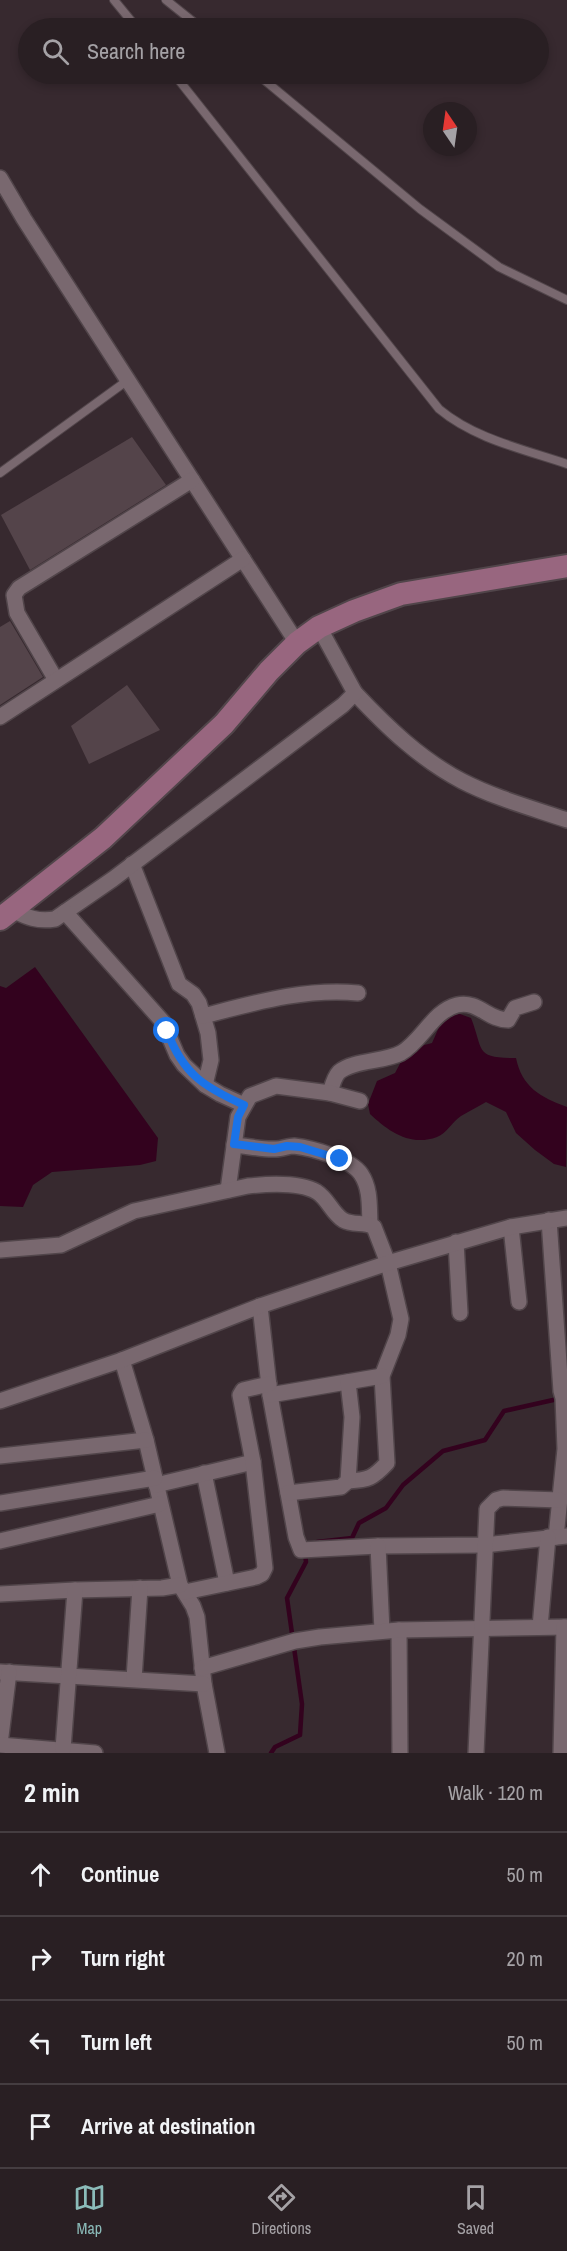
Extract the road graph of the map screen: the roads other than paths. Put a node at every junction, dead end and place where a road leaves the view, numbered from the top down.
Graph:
1 (114, 0) edge
2 (166, 0) edge
3 (129, 18) edge
4 (188, 18) edge
5 (182, 84) edge
6 (269, 84) edge
7 (0, 178) edge
8 (567, 300) edge
9 (128, 380) junction
10 (567, 464) edge
11 (0, 473) edge
12 (192, 480) junction
13 (243, 558) junction
14 (567, 566) edge
15 (319, 627) junction
16 (297, 643) junction
17 (56, 680) junction
18 (355, 693) junction
19 (0, 717) edge
20 (567, 820) edge
21 (132, 864) junction
22 (65, 912) junction
23 (6, 915) edge
24 (358, 993) dead end
25 (534, 1002) dead end
26 (203, 1016) junction
27 (205, 1085) junction
28 (330, 1093) junction
29 (360, 1101) dead end
30 (244, 1105) junction
31 (234, 1144) junction
32 (228, 1190) junction
33 (567, 1218) edge
34 (549, 1220) junction
35 (370, 1224) junction
36 (512, 1227) junction
37 (456, 1242) junction
38 (0, 1250) edge
39 (388, 1263) junction
40 (519, 1302) dead end
41 (260, 1306) junction
42 (460, 1313) dead end
43 (123, 1360) junction
44 (382, 1376) junction
45 (348, 1382) junction
46 (270, 1389) junction
47 (0, 1401) edge
48 (146, 1440) junction
49 (0, 1456) edge
50 (253, 1462) junction
51 (565, 1466) edge
52 (204, 1473) junction
53 (348, 1480) junction
54 (155, 1482) junction
55 (288, 1493) junction
56 (560, 1500) junction
57 (0, 1503) edge
58 (160, 1504) junction
59 (557, 1536) edge
60 (0, 1541) edge
61 (484, 1545) junction
62 (378, 1546) junction
63 (227, 1583) junction
64 (140, 1588) junction
65 (183, 1589) junction
66 (75, 1590) junction
67 (0, 1594) edge
68 (481, 1627) junction
69 (540, 1627) junction
70 (565, 1627) edge
71 (399, 1630) junction
72 (382, 1631) junction
73 (202, 1668) junction
74 (5, 1672) edge
75 (68, 1677) junction
76 (134, 1679) junction
77 (204, 1684) junction
78 (0, 1744) edge
79 (63, 1749) junction
80 (34, 1750) edge
81 (95, 1753) edge
82 (217, 1753) edge
83 (400, 1753) edge
84 (476, 1753) edge
85 (561, 1753) edge

1 - 3 lane
2 - 4 lane
5 - 10 lane
6 - 8 lane
7 - 9 street
9 - 11 lane
9 - 12 street
12 - 13 street
12 - 17 street
13 - 16 street
13 - 17 street
14 - 15 main road
15 - 16 main road
15 - 18 street
16 - 23 main road
17 - 19 street
18 - 20 street
18 - 21 street
21 - 22 street
21 - 26 street
22 - 23 street
22 - 27 street
24 - 26 street
25 - 28 street
26 - 27 street
27 - 30 street
28 - 29 street
28 - 30 street
30 - 31 street
31 - 32 street
31 - 35 street
32 - 35 street
32 - 38 street
33 - 34 street
34 - 36 street
34 - 51 street
35 - 39 street
36 - 37 street
36 - 40 street
37 - 39 street
37 - 42 street
39 - 41 street
39 - 44 street
41 - 43 street
41 - 46 street
43 - 47 street
43 - 48 street
44 - 45 street
44 - 53 street
45 - 46 street
45 - 53 street
46 - 50 street
46 - 55 street
48 - 49 street
48 - 54 street
50 - 52 street
50 - 63 street
51 - 56 street
52 - 54 street
52 - 63 street
53 - 55 street
54 - 57 street
54 - 58 street
55 - 62 street
56 - 59 street
56 - 61 street
58 - 60 street
58 - 65 street
59 - 61 street
59 - 69 street
61 - 62 street
61 - 68 street
62 - 72 street
63 - 65 street
64 - 65 street
64 - 66 street
64 - 76 street
65 - 73 street
66 - 67 street
66 - 75 street
68 - 69 street
68 - 71 street
68 - 84 street
69 - 70 street
70 - 85 street
71 - 72 street
71 - 83 street
72 - 73 street
73 - 77 street
74 - 75 street
74 - 78 street
75 - 76 street
75 - 79 street
76 - 77 street
77 - 82 street
78 - 80 street
79 - 80 street
79 - 81 street

